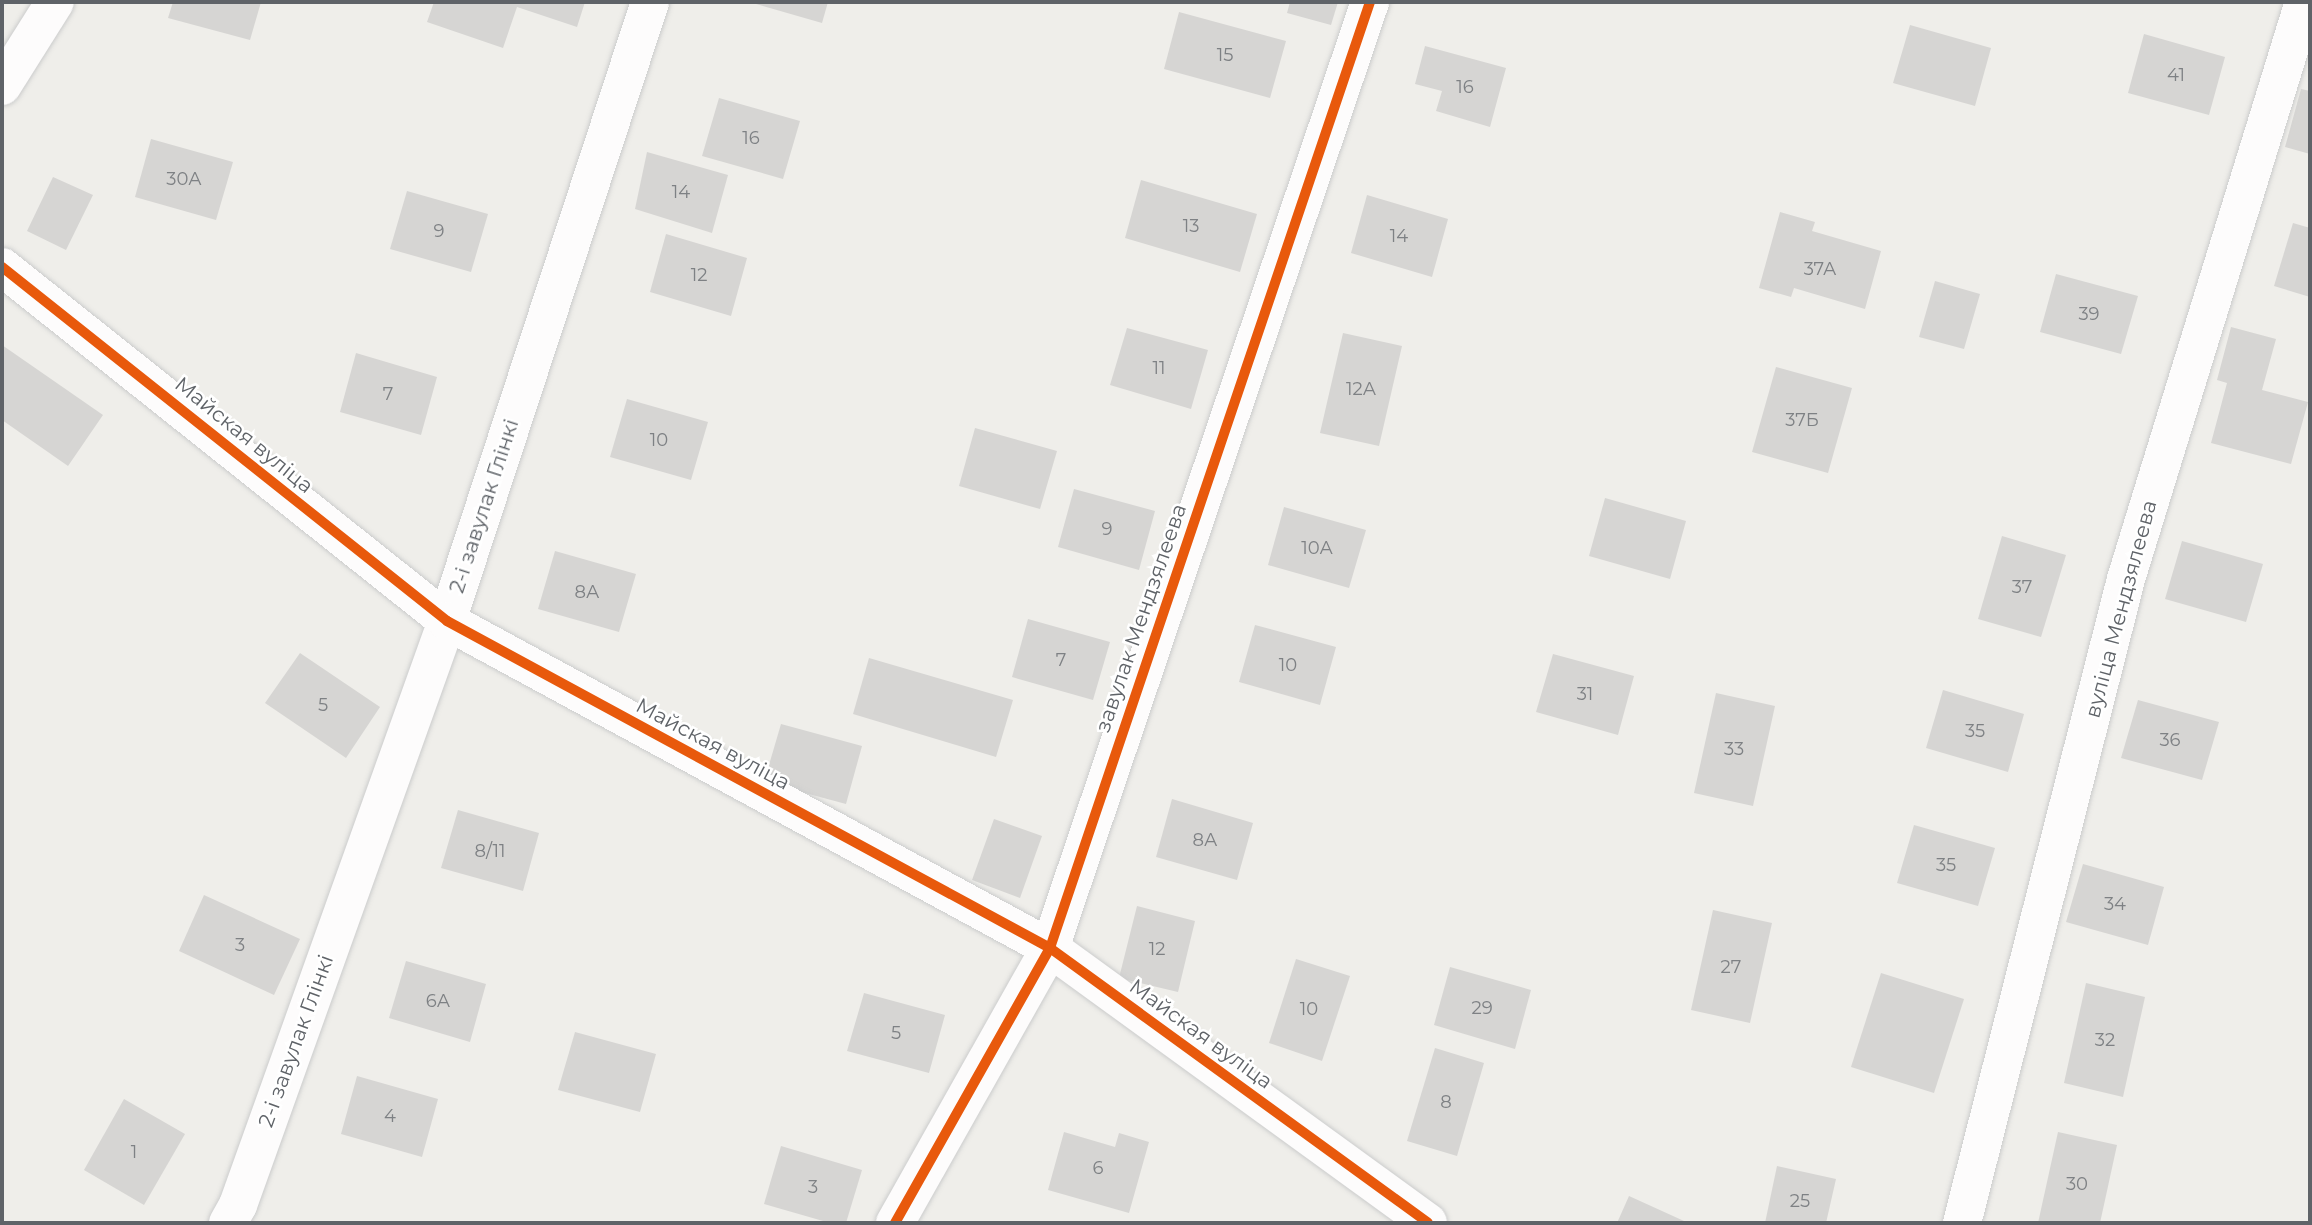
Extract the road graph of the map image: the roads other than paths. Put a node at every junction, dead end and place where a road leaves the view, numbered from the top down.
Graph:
1 (55, 2) edge
2 (650, 2) edge
3 (1370, 2) edge
4 (2304, 2) edge
5 (2, 86) edge
6 (2, 267) edge
7 (446, 621) junction
8 (1050, 948) junction
9 (233, 1214) edge
10 (895, 1223) edge
11 (1428, 1223) edge
12 (1962, 1223) edge

1 - 5 street
2 - 7 street, 2-і завулак Глінкі
3 - 8 street, завулак Мендзялеева
4 - 12 street, вуліца Мендзялеева
6 - 7 street, Майская вуліца
7 - 8 street, Майская вуліца
7 - 9 street, 2-і завулак Глінкі
8 - 10 street, завулак Мендзялеева
8 - 11 street, Майская вуліца

